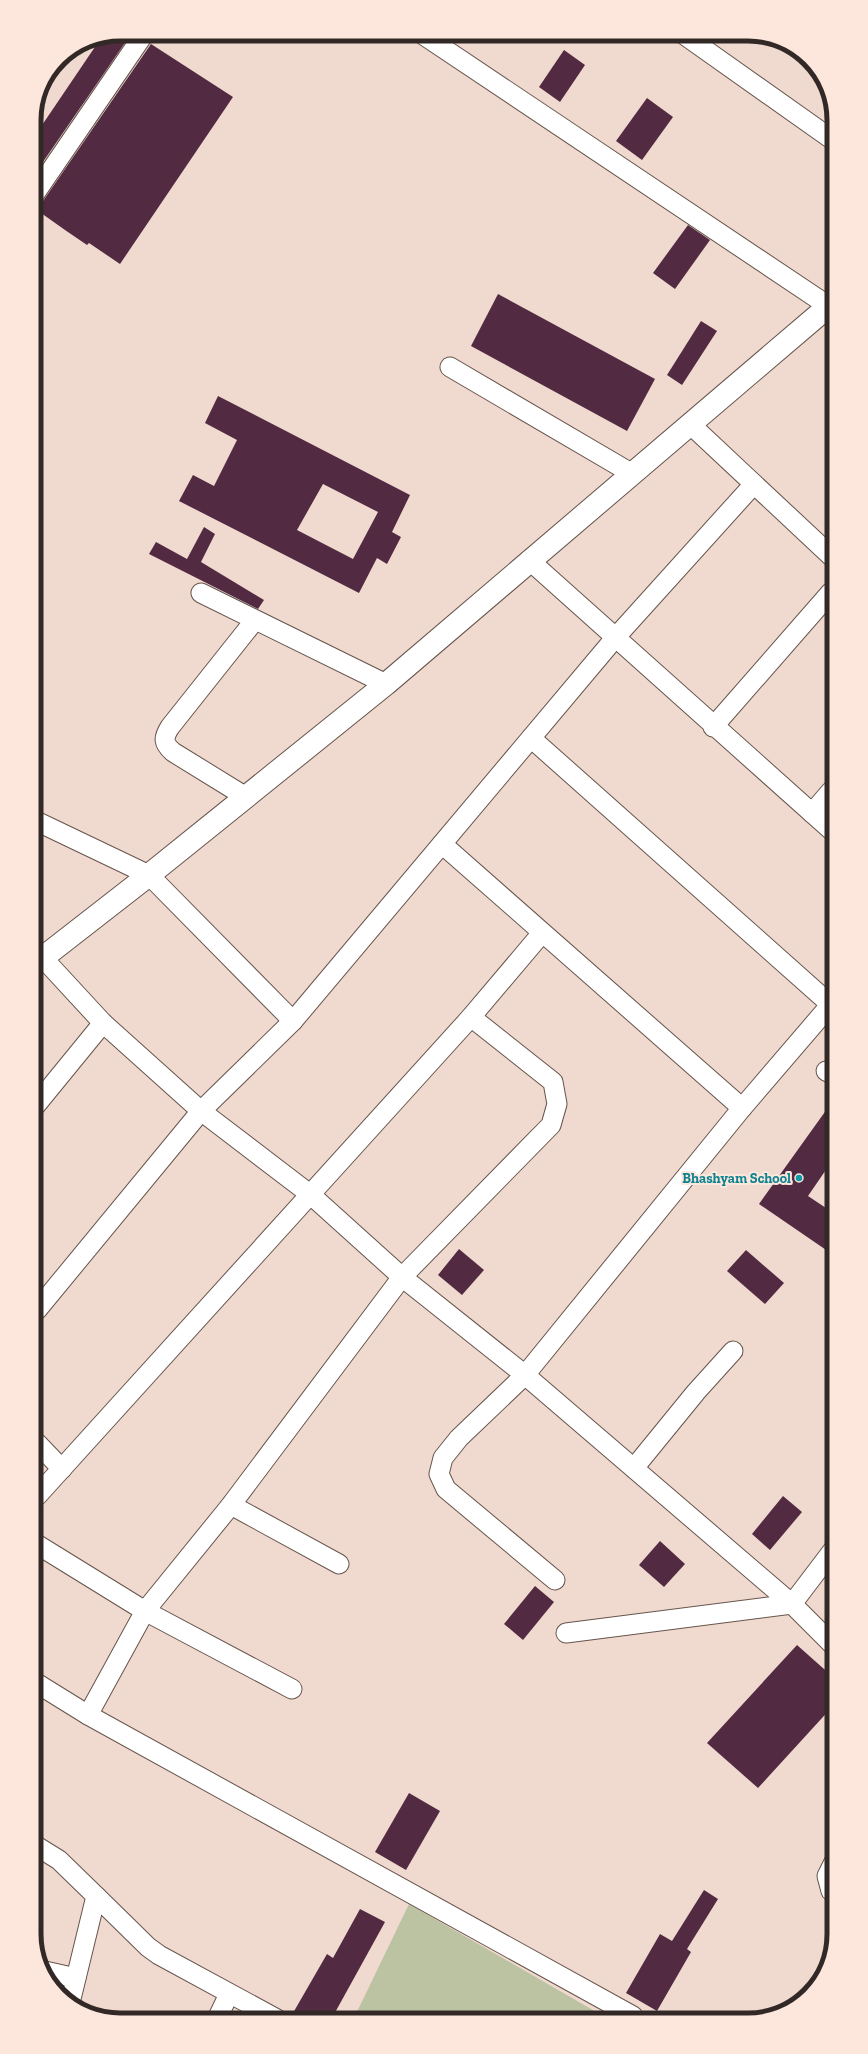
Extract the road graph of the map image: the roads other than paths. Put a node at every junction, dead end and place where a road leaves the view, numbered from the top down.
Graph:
1 (139, 41) edge
2 (432, 41) edge
3 (693, 41) edge
4 (827, 136) edge
5 (41, 185) edge
6 (827, 304) edge
7 (827, 309) edge
8 (450, 367) dead end
9 (690, 424) junction
10 (631, 473) junction
11 (754, 484) junction
12 (827, 552) edge
13 (529, 560) junction
14 (201, 593) dead end
15 (827, 597) edge
16 (255, 620) junction
17 (615, 638) junction
18 (386, 684) junction
19 (714, 726) junction
20 (530, 738) junction
21 (827, 796) edge
22 (246, 797) junction
23 (812, 813) junction
24 (41, 823) edge
25 (827, 826) edge
26 (442, 844) junction
27 (150, 875) junction
28 (542, 933) junction
29 (41, 959) edge
30 (41, 963) edge
31 (827, 1000) edge
32 (827, 1009) edge
33 (471, 1017) junction
34 (293, 1021) junction
35 (103, 1023) junction
36 (41, 1099) edge
37 (742, 1108) junction
38 (201, 1111) junction
39 (311, 1194) junction
40 (402, 1276) junction
41 (41, 1305) edge
42 (733, 1351) dead end
43 (525, 1375) junction
44 (41, 1447) edge
45 (634, 1468) junction
46 (62, 1469) junction
47 (41, 1492) edge
48 (231, 1505) junction
49 (41, 1547) edge
50 (827, 1558) edge
51 (339, 1564) dead end
52 (555, 1580) dead end
53 (792, 1604) junction
54 (145, 1611) junction
55 (566, 1633) dead end
56 (827, 1639) edge
57 (41, 1686) edge
58 (292, 1689) dead end
59 (88, 1715) junction
60 (41, 1849) edge
61 (96, 1896) junction
62 (51, 1972) edge
63 (76, 1978) junction
64 (229, 1994) junction
65 (72, 1997) edge
66 (219, 2013) edge
67 (265, 2013) edge
68 (628, 2013) edge

1 - 5 street
2 - 6 street
3 - 4 street
7 - 9 street
8 - 10 street
9 - 10 street
9 - 11 street
10 - 13 street
11 - 12 street
11 - 17 street
13 - 17 street
13 - 18 street
14 - 16 street
15 - 19 street
16 - 18 street
16 - 22 street
17 - 19 street
17 - 20 street
18 - 22 street
19 - 23 street
20 - 26 street
20 - 31 street
21 - 23 street
22 - 27 street
23 - 25 street
24 - 27 street
26 - 28 street
26 - 34 street
27 - 29 street
27 - 34 street
28 - 33 street
28 - 37 street
30 - 35 street
32 - 37 street
33 - 39 street
33 - 40 street
34 - 38 street
35 - 36 street
35 - 38 street
37 - 43 street
38 - 39 street
38 - 41 street
39 - 40 street
39 - 46 street
40 - 43 street
40 - 48 street
42 - 45 street
43 - 45 street
43 - 52 street
44 - 46 street
45 - 53 street
46 - 47 street
48 - 51 street
48 - 54 street
49 - 54 street
50 - 53 street
53 - 55 street
53 - 56 street
54 - 58 street
54 - 59 street
57 - 59 street
59 - 68 street
60 - 61 street
61 - 63 street
61 - 64 street
62 - 63 street
63 - 65 street
64 - 66 street
64 - 67 street

